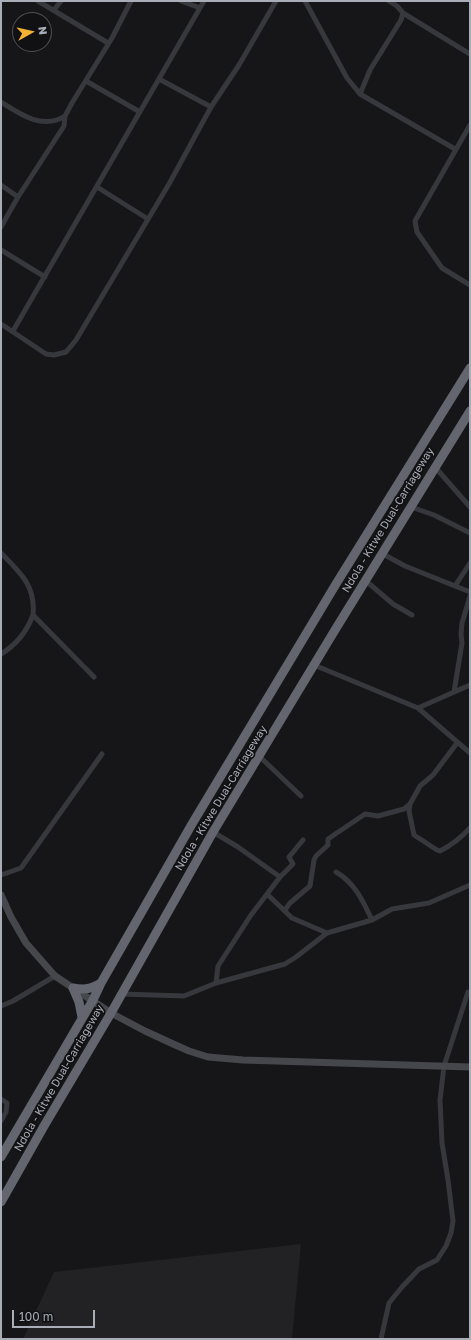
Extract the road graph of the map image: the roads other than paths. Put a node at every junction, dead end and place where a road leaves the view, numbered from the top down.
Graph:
1 (38, 1) edge
2 (62, 1) edge
3 (131, 1) edge
4 (182, 1) edge
5 (204, 1) edge
6 (276, 1) edge
7 (305, 1) edge
8 (389, 1) edge
9 (200, 8) junction
10 (54, 10) junction
11 (402, 13) junction
12 (108, 43) junction
13 (470, 54) edge
14 (159, 79) junction
15 (86, 81) junction
16 (360, 94) junction
17 (1, 102) edge
18 (211, 107) junction
19 (140, 112) junction
20 (65, 116) junction
21 (470, 125) edge
22 (455, 149) junction
23 (1, 185) edge
24 (97, 187) junction
25 (18, 197) junction
26 (148, 219) junction
27 (1, 227) edge
28 (1, 250) edge
29 (44, 277) junction
30 (470, 285) edge
31 (1, 324) edge
32 (13, 331) junction
33 (470, 368) edge
34 (470, 411) edge
35 (435, 467) junction
36 (411, 507) junction
37 (470, 507) edge
38 (470, 533) edge
39 (1, 553) edge
40 (382, 554) junction
41 (470, 563) edge
42 (366, 581) junction
43 (455, 586) junction
44 (470, 592) edge
45 (470, 596) edge
46 (34, 615) junction
47 (412, 615) dead end
48 (1, 654) edge
49 (314, 665) junction
50 (94, 677) dead end
51 (470, 685) edge
52 (454, 692) junction
53 (418, 708) junction
54 (457, 743) junction
55 (470, 753) edge
56 (102, 754) dead end
57 (259, 756) junction
58 (300, 796) dead end
59 (410, 804) junction
60 (470, 828) edge
61 (214, 832) junction
62 (303, 840) dead end
63 (336, 872) dead end
64 (1, 875) edge
65 (280, 877) junction
66 (470, 884) edge
67 (1, 894) edge
68 (268, 895) junction
69 (285, 910) junction
70 (372, 920) junction
71 (327, 934) junction
72 (55, 976) junction
73 (101, 983) junction
74 (216, 983) junction
75 (74, 988) junction
76 (468, 992) dead end
77 (121, 994) junction
78 (93, 1000) junction
79 (1, 1006) edge
80 (112, 1013) junction
81 (82, 1017) junction
82 (444, 1066) junction
83 (470, 1067) edge
84 (1, 1099) edge
85 (1, 1121) edge
86 (1, 1158) edge
87 (1, 1202) edge
88 (381, 1339) edge

1 - 10 street
2 - 10 street
3 - 12 street
4 - 9 street
5 - 9 street
6 - 18 street
7 - 16 street
8 - 11 street
9 - 14 street
10 - 12 street
11 - 13 street
11 - 16 street
12 - 15 street
14 - 18 street
14 - 19 street
15 - 19 street
15 - 20 street
16 - 22 street
17 - 20 street
18 - 26 street
19 - 24 street
20 - 25 street
21 - 22 street
22 - 30 street
23 - 25 street
24 - 26 street
24 - 29 street
25 - 27 street
26 - 32 street
28 - 29 street
29 - 32 street
31 - 32 street
33 - 73 highway, Ndola - Kitwe Dual-Carriageway
34 - 35 highway, Ndola - Kitwe Dual-Carriageway
35 - 36 highway, Ndola - Kitwe Dual-Carriageway
35 - 37 street
36 - 38 street
36 - 40 highway, Ndola - Kitwe Dual-Carriageway
39 - 46 street
40 - 42 highway, Ndola - Kitwe Dual-Carriageway
40 - 43 street
41 - 43 street
42 - 47 street
42 - 49 highway, Ndola - Kitwe Dual-Carriageway
43 - 44 street
45 - 52 street
46 - 48 street
46 - 50 street
49 - 53 street
49 - 57 highway, Ndola - Kitwe Dual-Carriageway
51 - 52 street
52 - 53 street
53 - 54 street
54 - 55 street
54 - 59 street
56 - 64 street
57 - 58 street
57 - 61 highway, Ndola - Kitwe Dual-Carriageway
59 - 60 street
59 - 69 street
61 - 65 street
61 - 77 highway, Ndola - Kitwe Dual-Carriageway
62 - 65 street
63 - 70 street
65 - 68 street
66 - 70 street
67 - 72 main road
68 - 69 street
68 - 74 street
69 - 71 street
70 - 71 street
71 - 74 street
72 - 75 main road
72 - 79 street
73 - 75 highway
73 - 78 highway, Ndola - Kitwe Dual-Carriageway
74 - 77 street
75 - 78 main road
75 - 81 highway
76 - 82 street
77 - 80 highway, Ndola - Kitwe Dual-Carriageway
78 - 80 main road
78 - 81 highway, Ndola - Kitwe Dual-Carriageway
80 - 82 main road
80 - 87 highway, Ndola - Kitwe Dual-Carriageway
81 - 86 highway, Ndola - Kitwe Dual-Carriageway
82 - 83 main road
82 - 88 street
84 - 85 street

